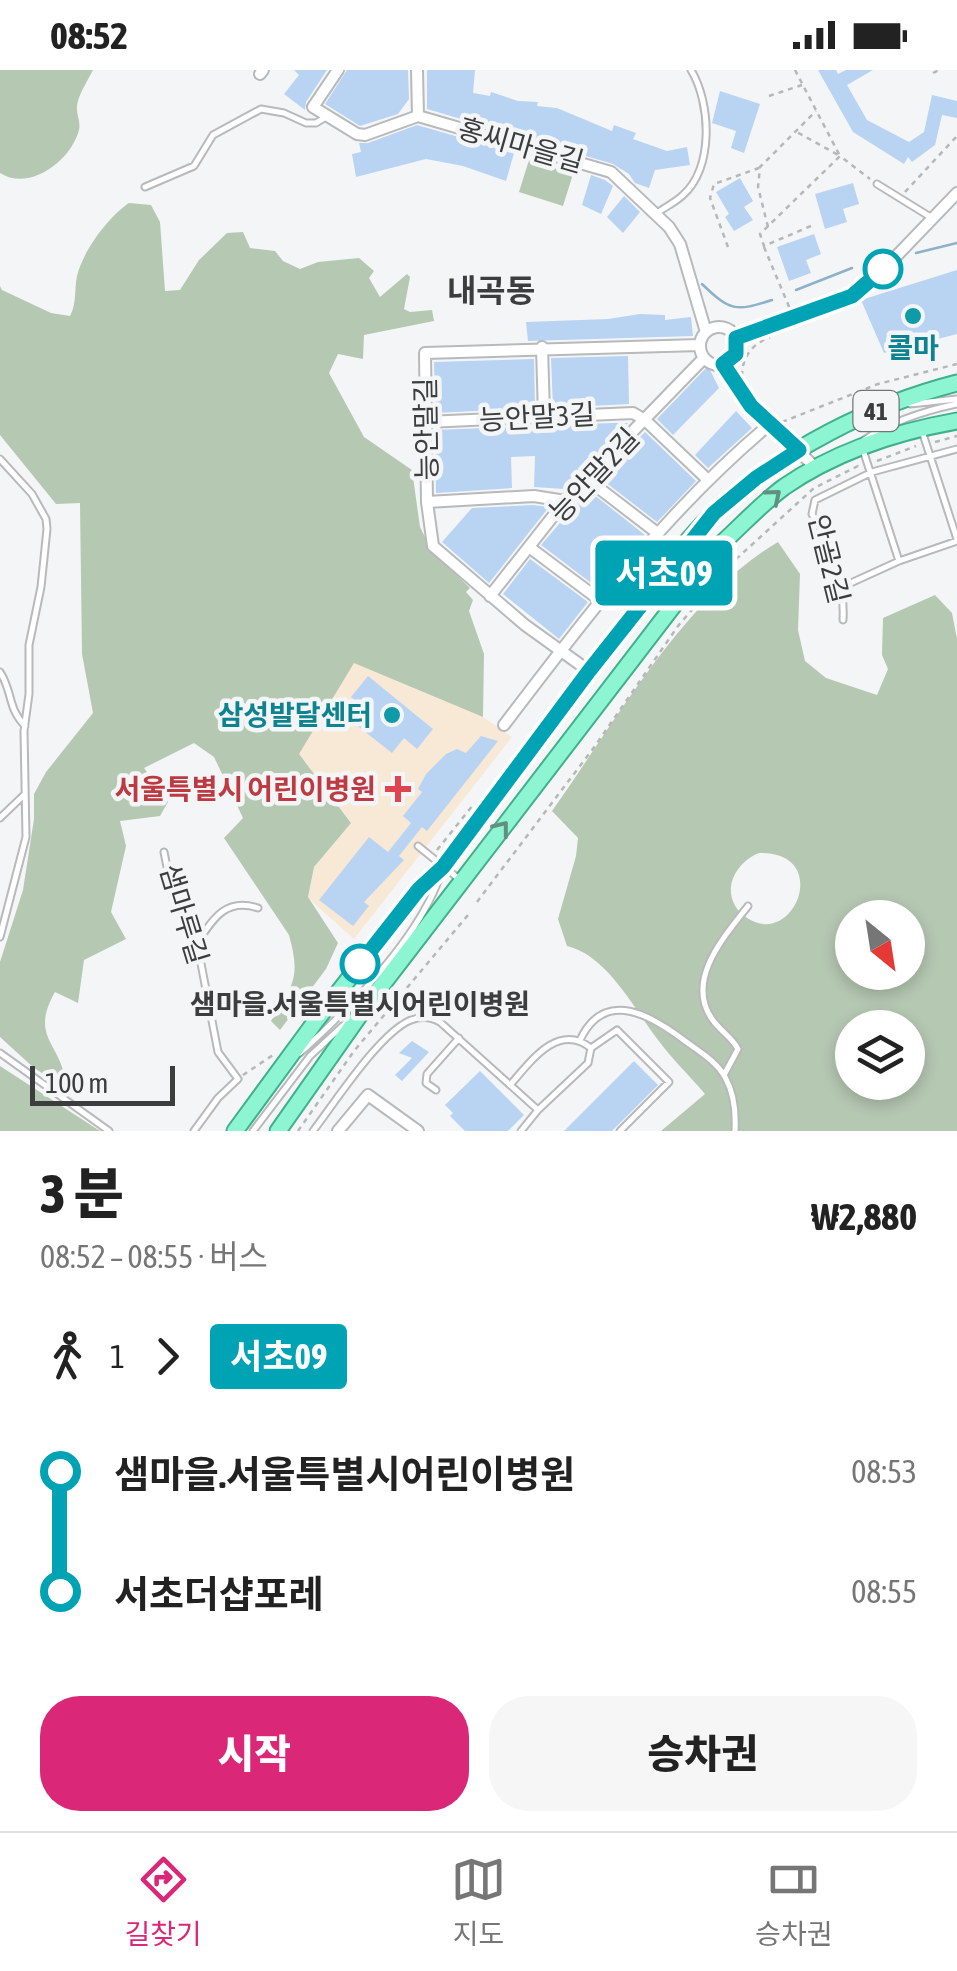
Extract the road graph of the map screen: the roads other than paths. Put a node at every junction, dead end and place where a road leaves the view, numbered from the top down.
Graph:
1 (338, 70) edge
2 (417, 70) edge
3 (691, 70) edge
4 (328, 116) junction
5 (418, 116) junction
6 (877, 184) road end
7 (145, 187) dead end
8 (957, 192) edge
9 (654, 214) junction
10 (932, 218) junction
11 (706, 332) junction
12 (737, 334) junction
13 (700, 345) junction
14 (542, 348) junction
15 (704, 358) junction
16 (723, 364) junction
17 (957, 383) edge
18 (957, 402) edge
19 (886, 407) junction
20 (544, 415) junction
21 (646, 420) junction
22 (957, 421) edge
23 (426, 422) junction
24 (770, 424) junction
25 (920, 428) junction
26 (861, 447) junction
27 (799, 450) junction
28 (957, 450) edge
29 (844, 452) junction
30 (930, 456) junction
31 (0, 459) edge
32 (815, 466) junction
33 (872, 472) junction
34 (707, 478) junction
35 (587, 479) junction
36 (565, 501) junction
37 (427, 502) junction
38 (953, 516) edge
39 (656, 532) junction
40 (957, 540) edge
41 (528, 547) junction
42 (899, 560) junction
43 (842, 588) junction
44 (490, 596) junction
45 (601, 601) junction
46 (843, 620) dead end
47 (560, 652) junction
48 (589, 671) junction
49 (0, 672) edge
50 (504, 725) dead end
51 (24, 726) junction
52 (25, 794) junction
53 (0, 818) edge
54 (418, 846) dead end
55 (164, 852) dead end
56 (443, 867) junction
57 (461, 881) junction
58 (748, 906) dead end
59 (258, 908) dead end
60 (0, 937) edge
61 (196, 943) junction
62 (366, 1006) junction
63 (458, 1038) junction
64 (580, 1040) junction
65 (590, 1048) junction
66 (0, 1054) edge
67 (724, 1075) junction
68 (510, 1085) junction
69 (436, 1090) dead end
70 (538, 1110) junction
71 (109, 1131) edge
72 (194, 1131) edge
73 (235, 1131) edge
74 (253, 1131) edge
75 (278, 1131) edge
76 (313, 1131) edge
77 (338, 1131) edge
78 (418, 1131) edge
79 (521, 1131) edge
80 (620, 1131) edge
81 (735, 1131) edge

1 - 4 street
2 - 5 street
3 - 9 lane
4 - 5 street
4 - 7 lane
5 - 9 street, 홍씨마을길
6 - 10 lane
8 - 10 street
9 - 11 street, 홍씨마을길
10 - 12 street
11 - 12 street
11 - 13 street
12 - 16 street
13 - 14 street, 능안말길
13 - 15 street
14 - 20 street
14 - 23 street, 능안말길
15 - 16 street
15 - 21 street, 능안말2길
16 - 24 street
17 - 19 main road, 41
18 - 19 lane
18 - 29 lane
19 - 27 main road, 41
20 - 21 street, 능안말3길
20 - 23 street, 능안말3길
21 - 34 street
21 - 35 street, 능안말2길
22 - 25 main road, 41
23 - 37 street, 능안말길
24 - 27 street
24 - 34 street
25 - 26 main road, 41
25 - 30 lane
26 - 29 main road, 41
26 - 33 lane
27 - 32 street
27 - 48 main road, 41
28 - 30 lane, 안골2길
29 - 32 main road, 41
30 - 33 lane, 안골2길
30 - 38 lane
31 - 51 lane
57 -> 32 main road, 41
33 - 42 lane
33 - 43 lane, 안골2길
34 - 39 street
35 - 36 street, 능안말2길
35 - 39 street
36 - 37 street, 능안말길
36 - 41 street, 능안말2길
37 - 44 street, 능안말길
38 - 40 lane
39 - 45 street
40 - 42 lane
41 - 44 street, 능안말2길
41 - 45 street
42 - 43 lane
43 - 46 lane, 안골2길
44 - 47 street, 능안말길
45 - 47 street
47 - 48 street, 능안말길
47 - 50 street
48 - 56 main road, 41
49 - 51 lane
51 - 52 lane
52 - 53 lane
52 - 60 lane
54 - 56 lane
55 - 61 lane, 샘마루길
56 - 57 lane
56 - 73 main road, 41
57 - 62 main road, 41
58 - 67 lane
59 - 61 lane
61 - 72 lane, 샘마루길
62 - 74 lane
62 - 75 main road, 41
63 - 68 lane
63 - 69 lane
63 - 76 lane
64 - 65 lane
64 - 67 lane
64 - 68 lane
65 - 70 lane
65 - 80 lane
66 - 71 lane
67 - 81 lane
68 - 70 lane
70 - 79 lane
77 - 78 street

